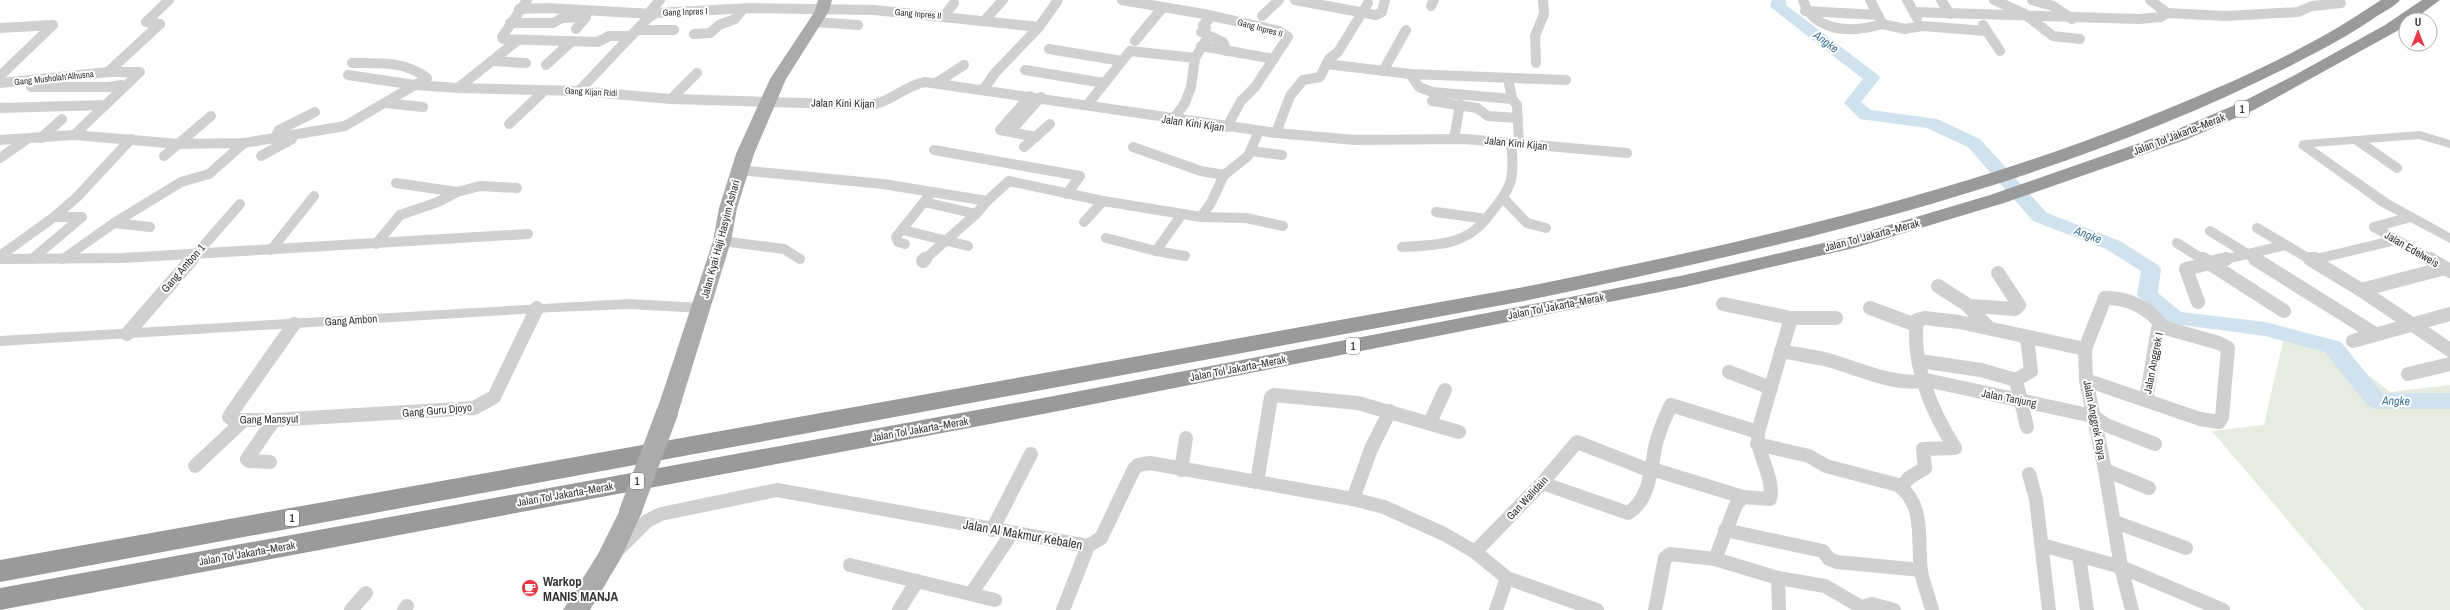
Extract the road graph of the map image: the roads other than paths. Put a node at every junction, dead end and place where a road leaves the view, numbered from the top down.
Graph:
1 (169, 0) edge
2 (527, 0) edge
3 (660, 0) edge
4 (1003, 0) edge
5 (1058, 0) edge
6 (1122, 0) edge
7 (1279, 0) edge
8 (1295, 0) edge
9 (1385, 0) edge
10 (1543, 0) edge
11 (1803, 0) edge
12 (1870, 0) edge
13 (1907, 0) edge
14 (1941, 0) edge
15 (1994, 0) edge
16 (2032, 0) edge
17 (2150, 0) edge
18 (2312, 0) edge
19 (2392, 0) edge
20 (2432, 0) edge
21 (1140, 1) edge
22 (2341, 2) dead end
23 (954, 3) dead end
24 (1368, 3) dead end
25 (1978, 5) dead end
26 (2323, 5) junction
27 (1163, 7) junction
28 (519, 9) junction
29 (743, 9) junction
30 (821, 10) edge
31 (1805, 11) junction
32 (1914, 12) junction
33 (1363, 13) junction
34 (2167, 13) junction
35 (651, 14) junction
36 (1950, 14) junction
37 (1978, 14) junction
38 (1878, 15) junction
39 (944, 16) junction
40 (1212, 16) junction
41 (1262, 16) dead end
42 (2029, 18) junction
43 (2072, 18) junction
44 (984, 21) junction
45 (510, 23) junction
46 (1882, 24) junction
47 (858, 25) dead end
48 (1922, 26) junction
49 (1039, 27) junction
50 (0, 28) edge
51 (576, 29) dead end
52 (674, 30) dead end
53 (1406, 30) dead end
54 (1986, 31) junction
55 (634, 33) junction
56 (694, 34) dead end
57 (1208, 37) junction
58 (2080, 39) dead end
59 (518, 40) junction
60 (572, 41) junction
61 (1135, 41) dead end
62 (1201, 46) junction
63 (1049, 49) dead end
64 (1226, 50) junction
65 (2000, 51) dead end
66 (1195, 58) junction
67 (1274, 59) junction
68 (493, 61) junction
69 (1122, 61) junction
70 (352, 63) dead end
71 (526, 63) dead end
72 (1536, 63) dead end
73 (1326, 64) junction
74 (546, 65) dead end
75 (964, 65) dead end
76 (1025, 70) dead end
77 (1383, 71) junction
78 (108, 72) junction
79 (697, 73) dead end
80 (1410, 74) junction
81 (348, 75) dead end
82 (0, 76) edge
83 (1508, 78) junction
84 (1566, 80) dead end
85 (24, 81) junction
86 (0, 83) edge
87 (936, 83) junction
88 (1104, 83) junction
89 (121, 85) dead end
90 (415, 86) junction
91 (458, 88) junction
92 (983, 90) junction
93 (544, 91) junction
94 (579, 91) junction
95 (1030, 96) junction
96 (1041, 98) junction
97 (671, 99) junction
98 (1512, 99) junction
99 (768, 101) junction
100 (1432, 101) dead end
101 (386, 102) junction
102 (1088, 104) junction
103 (1460, 104) junction
104 (105, 105) junction
105 (1022, 105) junction
106 (423, 107) dead end
107 (1033, 107) junction
108 (0, 108) edge
109 (315, 112) dead end
110 (211, 116) dead end
111 (1518, 118) junction
112 (62, 119) dead end
113 (1174, 120) junction
114 (509, 124) dead end
115 (1050, 124) dead end
116 (1227, 127) junction
117 (1259, 131) junction
118 (1010, 132) junction
119 (1276, 133) junction
120 (300, 134) junction
121 (74, 135) junction
122 (1036, 137) junction
123 (41, 138) junction
124 (131, 139) junction
125 (274, 139) junction
126 (1454, 139) junction
127 (0, 140) edge
128 (26, 140) junction
129 (2358, 141) junction
130 (244, 143) junction
131 (1515, 143) junction
132 (179, 144) junction
133 (2450, 144) edge
134 (1024, 147) dead end
135 (1133, 147) dead end
136 (934, 150) dead end
137 (1251, 151) junction
138 (1627, 153) dead end
139 (1282, 155) dead end
140 (164, 156) dead end
141 (261, 156) dead end
142 (0, 158) edge
143 (1016, 165) junction
144 (2397, 168) dead end
145 (739, 170) junction
146 (1224, 175) junction
147 (478, 178) dead end
148 (1010, 182) junction
149 (396, 183) dead end
150 (470, 187) junction
151 (517, 188) dead end
152 (457, 192) junction
153 (932, 192) junction
154 (1067, 194) junction
155 (314, 196) dead end
156 (1503, 198) junction
157 (987, 201) junction
158 (1103, 201) junction
159 (924, 202) junction
160 (240, 204) dead end
161 (1436, 212) dead end
162 (976, 214) junction
163 (1182, 214) junction
164 (54, 217) junction
165 (1201, 217) junction
166 (2411, 217) junction
167 (1486, 219) junction
168 (1084, 222) dead end
169 (114, 223) junction
170 (1283, 226) dead end
171 (150, 227) dead end
172 (1546, 228) dead end
173 (2257, 228) dead end
174 (903, 230) junction
175 (2210, 231) dead end
176 (528, 234) dead end
177 (1106, 238) dead end
178 (2450, 239) edge
179 (2396, 240) junction
180 (722, 241) junction
181 (946, 241) junction
182 (2177, 243) dead end
183 (376, 244) junction
184 (905, 244) dead end
185 (2286, 245) junction
186 (968, 246) dead end
187 (1402, 247) dead end
188 (271, 250) junction
189 (1156, 251) junction
190 (195, 254) junction
191 (2248, 254) junction
192 (1185, 256) dead end
193 (0, 258) edge
194 (32, 259) junction
195 (63, 259) junction
196 (800, 259) dead end
197 (922, 260) dead end
198 (2312, 260) junction
199 (2208, 262) junction
200 (2448, 270) edge
201 (1998, 273) dead end
202 (1938, 286) dead end
203 (2361, 290) junction
204 (2198, 302) dead end
205 (1723, 304) dead end
206 (1972, 306) junction
207 (536, 308) junction
208 (702, 308) junction
209 (1870, 308) dead end
210 (2284, 311) dead end
211 (2450, 314) edge
212 (1791, 318) junction
213 (1836, 318) dead end
214 (294, 324) junction
215 (2413, 324) junction
216 (1916, 325) junction
217 (2162, 327) junction
218 (1989, 328) junction
219 (127, 334) junction
220 (2375, 334) junction
221 (2027, 337) junction
222 (0, 341) edge
223 (2353, 341) dead end
224 (2085, 349) junction
225 (2450, 350) edge
226 (1780, 352) junction
227 (1920, 361) junction
228 (2450, 364) edge
229 (1729, 372) dead end
230 (2408, 374) dead end
231 (1926, 380) junction
232 (2016, 380) junction
233 (2086, 380) junction
234 (1771, 388) junction
235 (1445, 390) dead end
236 (2020, 399) junction
237 (2146, 400) junction
238 (1390, 411) junction
239 (351, 416) joint
240 (2093, 416) junction
241 (274, 420) junction
242 (243, 421) junction
243 (1430, 422) junction
244 (2027, 427) dead end
245 (1459, 432) dead end
246 (1186, 438) dead end
247 (1757, 438) junction
248 (2155, 444) dead end
249 (1031, 454) dead end
250 (270, 462) dead end
251 (195, 466) dead end
252 (1181, 470) junction
253 (1652, 470) junction
254 (2105, 470) junction
255 (2029, 474) dead end
256 (1257, 482) junction
257 (1542, 483) junction
258 (1901, 487) junction
259 (2149, 488) dead end
260 (1743, 497) junction
261 (1354, 499) junction
262 (2115, 522) junction
263 (992, 530) junction
264 (1725, 530) junction
265 (1012, 533) junction
266 (2042, 545) junction
267 (1088, 546) junction
268 (2186, 548) dead end
269 (1475, 552) junction
270 (2079, 556) junction
271 (609, 558) junction
272 (1715, 559) junction
273 (850, 565) dead end
274 (2122, 567) junction
275 (1921, 570) junction
276 (0, 571) edge
277 (1507, 578) junction
278 (1778, 578) junction
279 (917, 581) junction
280 (366, 593) dead end
281 (971, 594) junction
282 (0, 599) edge
283 (995, 600) dead end
284 (1860, 608) edge
285 (582, 609) edge
286 (1593, 609) edge
287 (351, 610) edge
288 (899, 610) edge
289 (1062, 610) edge
290 (1496, 610) edge
291 (1655, 610) edge
292 (1779, 610) edge
293 (1894, 610) edge
294 (1932, 610) edge
295 (2050, 610) edge
296 (2087, 610) edge
297 (2132, 610) edge
298 (2224, 610) edge

1 - 78 street
2 - 28 street
3 - 35 street
4 - 44 street
5 - 49 street
6 - 21 street, Gang Inpres II
7 - 41 street
8 - 33 street
9 - 33 street
10 - 72 street
11 - 31 street
12 - 38 street
13 - 32 street
14 - 36 street
15 - 42 street
16 - 43 street
17 - 34 street
18 - 26 street
19 - 276 highway, Jalan Tol Jakarta–Merak / 1
20 - 282 highway, Jalan Tol Jakarta–Merak / 1
21 - 27 street, Gang Inpres II
22 - 26 street
23 - 39 street
24 - 33 street
25 - 37 street
26 - 34 street
27 - 40 street, Gang Inpres II
27 - 61 street
28 - 35 street
28 - 45 street
29 - 30 street, Gang Inpres I
29 - 35 street, Gang Inpres I
29 - 56 street
30 - 39 street, Gang Inpres II
30 - 47 street
30 - 99 main road, Jalan Kyai Haji Hasyim Ashari
31 - 38 street
31 - 46 street
32 - 36 street
32 - 48 street
33 - 73 street
34 - 43 street
35 - 55 street, Gang Inpres I
36 - 37 street
37 - 42 street
37 - 54 street
38 - 46 street
39 - 44 street, Gang Inpres II
40 - 57 street
40 - 67 street, Gang Inpres II
42 - 43 street
42 - 58 street
44 - 49 street, Gang Inpres II
45 - 51 street
45 - 59 street
46 - 48 street
48 - 54 street
49 - 92 street
50 - 82 street
52 - 55 street
53 - 77 street
54 - 65 street
55 - 60 street
55 - 94 street, Gang Inpres I
57 - 62 street
57 - 64 street
59 - 60 street
59 - 68 street
60 - 74 street
62 - 64 street
62 - 66 street
63 - 69 street
64 - 67 street
66 - 69 street
66 - 113 street
67 - 116 street, Gang Inpres II
68 - 71 street
68 - 91 street
69 - 88 street
70 - 90 street
73 - 77 street
73 - 119 street
75 - 87 street
76 - 88 street
77 - 80 street
78 - 85 street, Gang Musholah'Alhusna
78 - 104 street, Gang Musholah'Alhusna
79 - 97 street
80 - 83 street
80 - 98 street
81 - 90 street, Gang Kijan Ridi
83 - 84 street
83 - 98 street
85 - 86 street, Gang Musholah'Alhusna
85 - 89 street
87 - 92 street, Jalan Kini Kijan
87 - 99 street, Jalan Kini Kijan
88 - 102 street
90 - 91 street, Gang Kijan Ridi
90 - 101 street
91 - 93 street, Gang Kijan Ridi
92 - 95 street, Jalan Kini Kijan
93 - 94 street, Gang Kijan Ridi
93 - 114 street
94 - 97 street, Gang Kijan Ridi
95 - 96 street, Jalan Kini Kijan
95 - 105 street
96 - 102 street, Jalan Kini Kijan
96 - 107 street
97 - 99 street, Gang Kijan Ridi
98 - 111 street
99 - 145 main road, Jalan Kyai Haji Hasyim Ashari
100 - 103 street
101 - 106 street
101 - 120 street
102 - 113 street, Jalan Kini Kijan
103 - 111 street
103 - 126 street
104 - 108 street
104 - 121 street
105 - 107 street
105 - 118 street
107 - 118 street
109 - 125 street
110 - 132 street
111 - 131 street
112 - 123 street
113 - 116 street, Jalan Kini Kijan
115 - 122 street
116 - 117 street, Jalan Kini Kijan
117 - 119 street, Jalan Kini Kijan
117 - 137 street
118 - 122 street
119 - 126 street, Jalan Kini Kijan
120 - 125 street
120 - 141 street
121 - 123 street
121 - 124 street
122 - 134 street
123 - 128 street
124 - 132 street
124 - 164 street
125 - 130 street
126 - 131 street, Jalan Kini Kijan
127 - 128 street
128 - 142 street
129 - 133 street
129 - 144 street
129 - 166 street
130 - 132 street
130 - 169 street
131 - 138 street, Jalan Kini Kijan
131 - 156 street
132 - 140 street
135 - 146 street
136 - 143 street
137 - 139 street
137 - 146 street
143 - 148 street
143 - 154 street
145 - 153 street
145 - 180 main road, Jalan Kyai Haji Hasyim Ashari
146 - 165 street
147 - 150 street
148 - 154 street
148 - 157 street
149 - 152 street
150 - 151 street
150 - 152 street
152 - 183 street
153 - 157 street
153 - 159 street
154 - 158 street
155 - 188 street
156 - 167 street
156 - 172 street
157 - 162 street
158 - 163 street
158 - 168 street
159 - 162 street
159 - 174 street
160 - 190 street, Gang Ambon 1
161 - 167 street
162 - 181 street
163 - 165 street
163 - 189 street
164 - 193 street
164 - 194 street
165 - 170 street
166 - 178 street
166 - 179 street, Jalan Edelweis
167 - 187 street
169 - 171 street
169 - 195 street
173 - 185 street
174 - 181 street
174 - 184 street
175 - 191 street
176 - 183 street
177 - 189 street
179 - 198 street
179 - 200 street, Jalan Edelweis
180 - 196 street
180 - 208 main road, Jalan Kyai Haji Hasyim Ashari
181 - 186 street
181 - 197 street
182 - 199 street
183 - 188 street
185 - 191 street
185 - 198 street
188 - 190 street
189 - 192 street
190 - 195 street
190 - 219 street, Gang Ambon 1
191 - 199 street
191 - 220 street
193 - 194 street
194 - 195 street
198 - 203 street
199 - 204 street
199 - 210 street
200 - 203 street
201 - 206 street
202 - 206 street
203 - 215 street
205 - 212 street
206 - 218 street
207 - 208 street, Gang Ambon
207 - 214 street, Gang Ambon
207 - 239 street, Gang Guru Djoyo
208 - 271 main road, Jalan Kyai Haji Hasyim Ashari, bridge
209 - 216 street
211 - 215 street
212 - 213 street
212 - 226 street
214 - 219 street, Gang Ambon
214 - 242 street, Gang Mansyut
215 - 220 street
215 - 225 street
216 - 218 street
216 - 227 street
217 - 224 street, Jalan Anggrek Raya
217 - 237 street, Jalan Anggrek I
217 - 237 street
218 - 221 street
219 - 222 street, Gang Ambon
220 - 223 street
221 - 224 street
221 - 232 street
224 - 233 street, Jalan Anggrek Raya
226 - 231 street, Jalan Tanjung
226 - 234 street
227 - 231 street
227 - 232 street
228 - 230 street
229 - 234 street
231 - 236 street, Jalan Tanjung
231 - 258 street
232 - 236 street
233 - 237 street
233 - 240 street, Jalan Anggrek Raya
234 - 247 street
235 - 243 street
236 - 240 street, Jalan Tanjung
236 - 244 street
238 - 243 street
238 - 256 street
238 - 261 street
239 - 241 street, Gang Mansyut
240 - 248 street, Jalan Tanjung
240 - 254 street, Jalan Anggrek Raya
241 - 242 street, Gang Mansyut
241 - 250 street
242 - 251 street
243 - 245 street
246 - 252 street
247 - 253 street
247 - 258 street
247 - 260 street
249 - 263 street
252 - 256 street, Jalan Al Makmur Kebalen
252 - 267 street, Jalan Al Makmur Kebalen
253 - 257 street, Gan Walidain
253 - 257 street
253 - 260 street
254 - 259 street
254 - 262 street, Jalan Anggrek Raya
255 - 266 street
256 - 261 street, Jalan Al Makmur Kebalen
257 - 269 street, Gan Walidain
258 - 275 street
260 - 264 street
261 - 269 street, Jalan Al Makmur Kebalen
262 - 268 street
262 - 274 street, Jalan Anggrek Raya
263 - 265 street, Jalan Al Makmur Kebalen
263 - 271 street, Jalan Al Makmur Kebalen
264 - 272 street
264 - 275 street
265 - 267 street, Jalan Al Makmur Kebalen
265 - 281 street
266 - 270 street
266 - 295 street
267 - 289 street
269 - 277 street, Jalan Al Makmur Kebalen
270 - 274 street
270 - 296 street
271 - 285 main road, Jalan Kyai Haji Hasyim Ashari
272 - 278 street
272 - 291 street
273 - 279 street
274 - 297 street, Jalan Anggrek Raya
274 - 298 street
275 - 294 street
277 - 286 street, Jalan Al Makmur Kebalen
277 - 290 street
278 - 284 street
278 - 292 street
279 - 281 street
279 - 288 street
280 - 287 street
281 - 283 street
284 - 293 street

